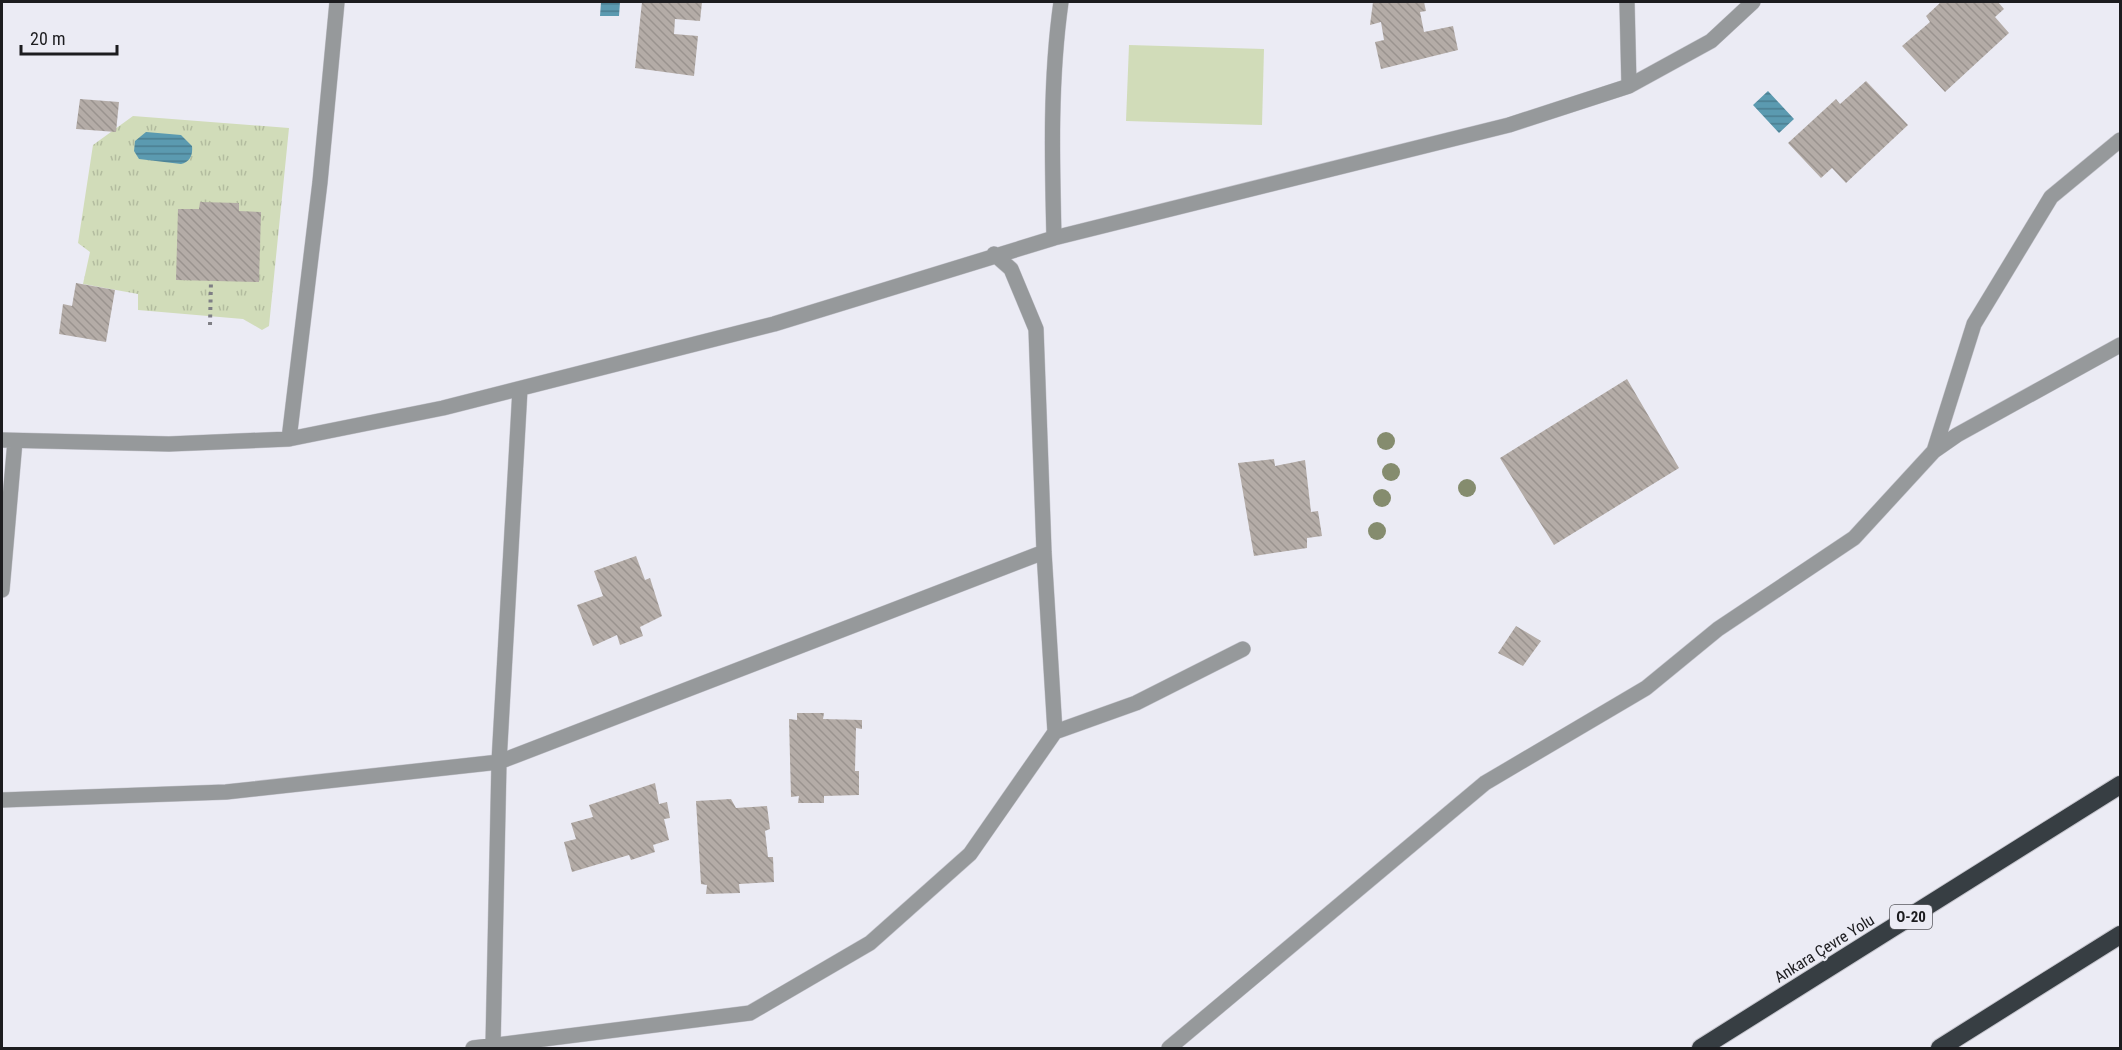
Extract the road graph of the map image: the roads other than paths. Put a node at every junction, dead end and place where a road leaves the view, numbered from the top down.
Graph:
1 (337, 2) edge
2 (1061, 2) edge
3 (1627, 2) edge
4 (1753, 2) edge
5 (1629, 87) junction
6 (2121, 140) edge
7 (1054, 238) junction
8 (994, 254) junction
9 (2121, 345) edge
10 (520, 388) junction
11 (289, 439) junction
12 (8, 441) edge
13 (1934, 451) junction
14 (1044, 552) junction
15 (2, 590) edge
16 (1243, 649) dead end
17 (1055, 732) junction
18 (499, 762) junction
19 (2121, 785) edge
20 (2, 800) edge
21 (2121, 935) edge
22 (493, 1046) junction
23 (473, 1048) edge
24 (1169, 1048) edge
25 (1701, 1048) edge
26 (1940, 1048) edge

1 - 11 street
2 - 7 street
3 - 5 street
4 - 5 street
5 - 7 street
6 - 13 street
7 - 8 street
8 - 10 street
8 - 14 street
9 - 13 street
10 - 11 street
10 - 18 street
11 - 12 street
12 - 15 street
13 - 24 street
14 - 17 street
14 - 18 street
16 - 17 street
17 - 22 street
18 - 20 street
18 - 22 street
19 - 25 highway, Ankara Çevre Yolu / O-20
21 - 26 highway
22 - 23 street

